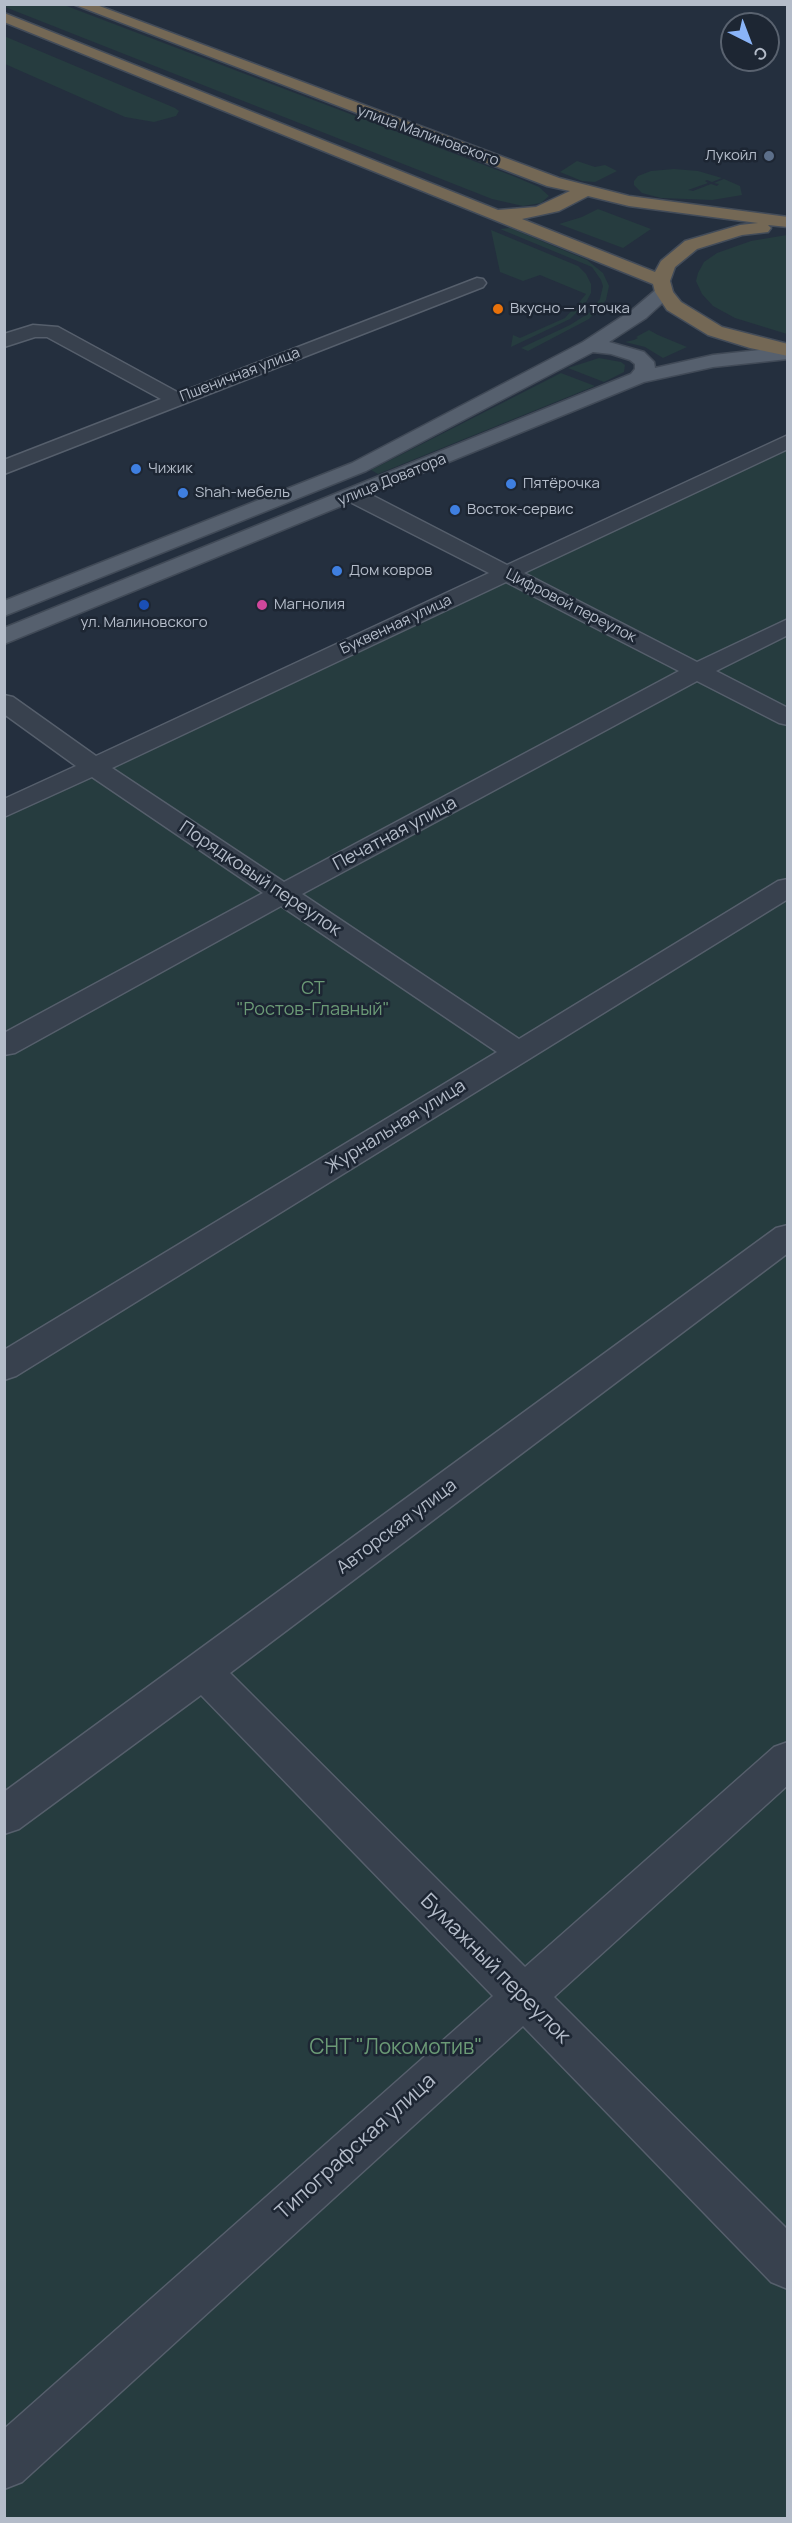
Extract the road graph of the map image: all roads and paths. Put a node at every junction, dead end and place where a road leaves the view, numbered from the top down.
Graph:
1 (80, 4) edge
2 (4, 18) edge
3 (584, 190) junction
4 (494, 214) junction
5 (788, 224) edge
6 (477, 283) dead end
7 (663, 286) junction
8 (4, 341) edge
9 (590, 346) junction
10 (788, 352) edge
11 (638, 378) junction
12 (177, 400) junction
13 (788, 441) edge
14 (4, 468) edge
15 (354, 495) junction
16 (506, 573) junction
17 (4, 609) edge
18 (788, 626) edge
19 (4, 637) edge
20 (698, 671) junction
21 (4, 702) edge
22 (788, 718) edge
23 (94, 767) junction
24 (4, 809) edge
25 (788, 887) edge
26 (282, 894) junction
27 (4, 1046) edge
28 (518, 1052) junction
29 (784, 1244) edge
30 (4, 1367) edge
31 (203, 1671) junction
32 (788, 1759) edge
33 (4, 1816) edge
34 (522, 1997) junction
35 (788, 2265) edge
36 (4, 2464) edge

1 - 3 highway, улица Малиновского
2 - 4 highway
3 - 4 highway
3 - 5 highway, улица Малиновского
4 - 7 highway
5 - 7 highway
6 - 12 street, Пшеничная улица
7 - 9 main road, улица Доватора
7 - 10 highway
8 - 12 street
9 - 11 main road
9 - 17 main road, улица Доватора
10 - 11 main road, улица Доватора
11 - 15 main road, улица Доватора
12 - 14 street, Пшеничная улица
13 - 16 street, Буквенная улица
15 - 16 street, Цифровой переулок
15 - 19 main road, улица Доватора
16 - 20 street, Цифровой переулок
16 - 23 street, Буквенная улица
18 - 20 street, Печатная улица
20 - 22 street, Цифровой переулок
20 - 26 street, Печатная улица
21 - 23 street, Порядковый переулок
23 - 24 street, Буквенная улица
23 - 26 street, Порядковый переулок
25 - 28 street, Журнальная улица
26 - 27 street, Печатная улица
26 - 28 street, Порядковый переулок
28 - 30 street, Журнальная улица
29 - 31 street, Авторская улица
31 - 33 street, Авторская улица
31 - 34 street, Бумажный переулок
32 - 34 street, Типографская улица
34 - 35 street, Бумажный переулок
34 - 36 street, Типографская улица

